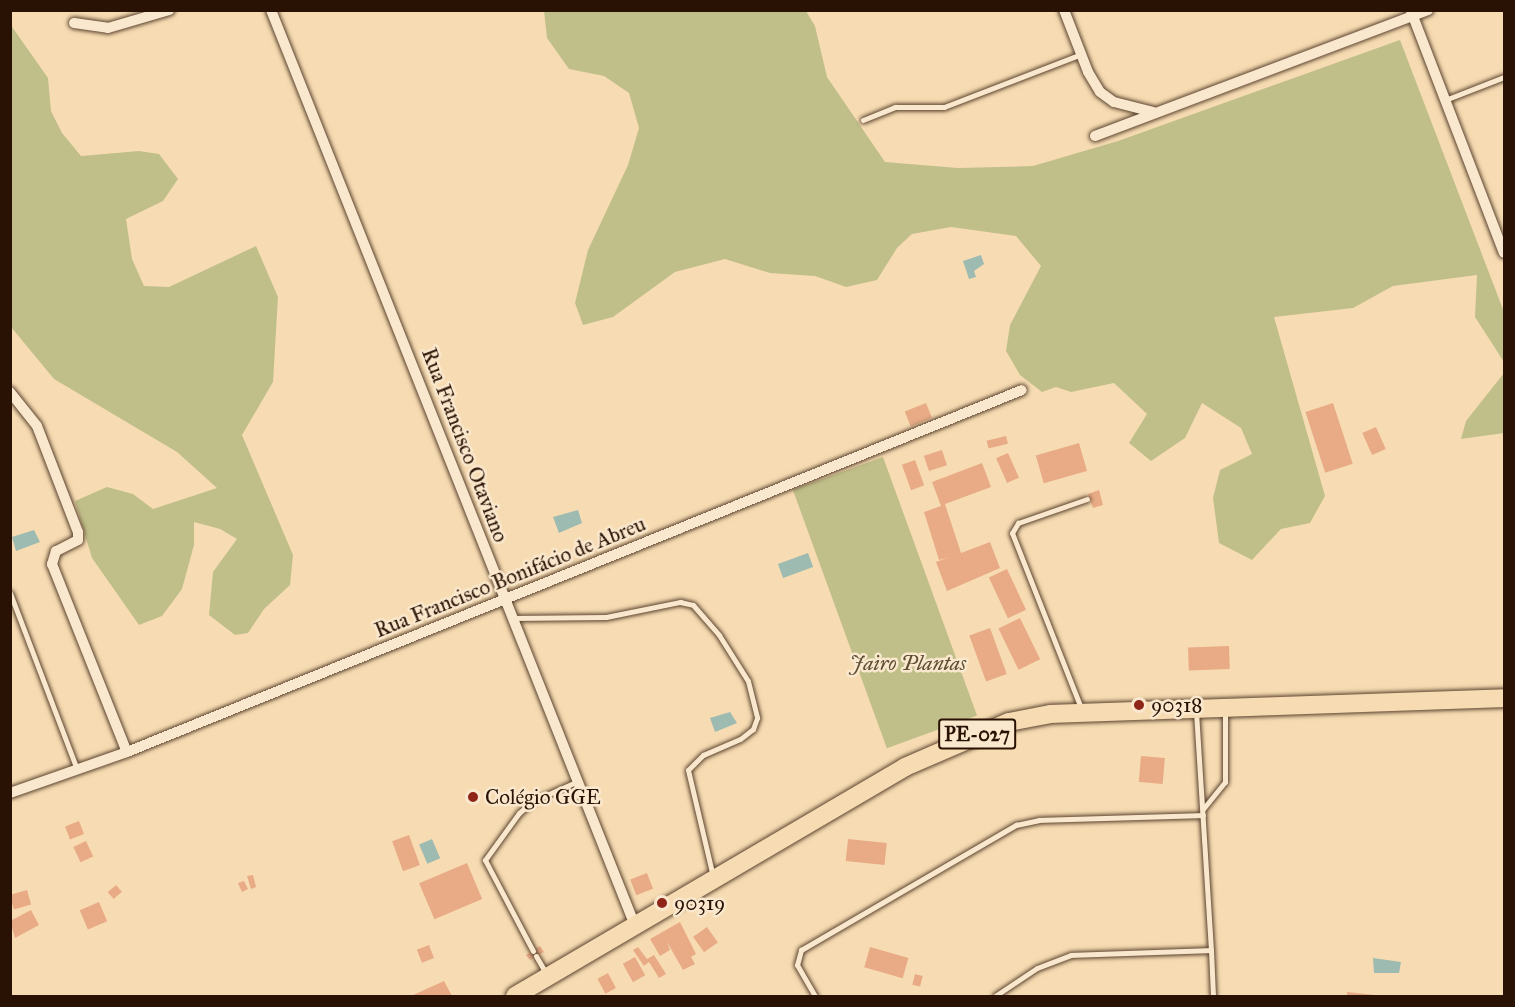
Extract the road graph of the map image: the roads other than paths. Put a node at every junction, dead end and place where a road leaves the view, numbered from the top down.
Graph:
1 (169, 10) edge
2 (271, 10) edge
3 (1064, 10) edge
4 (1428, 10) edge
5 (1412, 13) edge
6 (74, 23) dead end
7 (1081, 54) junction
8 (1504, 77) edge
9 (1445, 100) junction
10 (1154, 112) junction
11 (863, 120) dead end
12 (1095, 136) dead end
13 (1504, 253) edge
14 (1022, 390) dead end
15 (10, 392) edge
16 (1087, 499) dead end
17 (10, 593) edge
18 (505, 601) junction
19 (512, 618) junction
20 (1504, 698) edge
21 (1225, 707) junction
22 (1196, 708) junction
23 (1083, 712) junction
24 (127, 752) junction
25 (77, 769) junction
26 (576, 782) junction
27 (10, 793) edge
28 (1203, 812) junction
29 (714, 881) junction
30 (636, 928) junction
31 (1211, 950) junction
32 (548, 977) junction
33 (515, 996) edge
34 (815, 996) edge
35 (995, 996) edge
36 (1213, 996) edge

1 - 6 street
2 - 18 street, Rua Francisco Otaviano
3 - 7 street
4 - 5 street
5 - 9 street
5 - 10 street
7 - 10 street
7 - 11 lane
8 - 9 lane
9 - 13 street
10 - 12 street
14 - 18 street, Rua Francisco Bonifácio de Abreu
15 - 24 street
16 - 23 lane
17 - 25 lane
18 - 19 street, Rua Francisco Otaviano
18 - 24 street, Rua Francisco Bonifácio de Abreu
19 - 26 street, Rua Francisco Otaviano
19 - 29 lane
20 - 21 main road, PE-027
21 - 22 main road, PE-027
21 - 28 lane
22 - 23 main road, PE-027
22 - 28 lane
23 - 29 main road, PE-027
24 - 25 street, Rua Francisco Bonifácio de Abreu
25 - 27 street, Rua Francisco Bonifácio de Abreu
26 - 30 street, Rua Francisco Otaviano
26 - 32 lane
28 - 31 lane
28 - 34 lane
29 - 30 main road, PE-027
30 - 32 main road, PE-027
31 - 35 lane
31 - 36 lane
32 - 33 main road, PE-027

